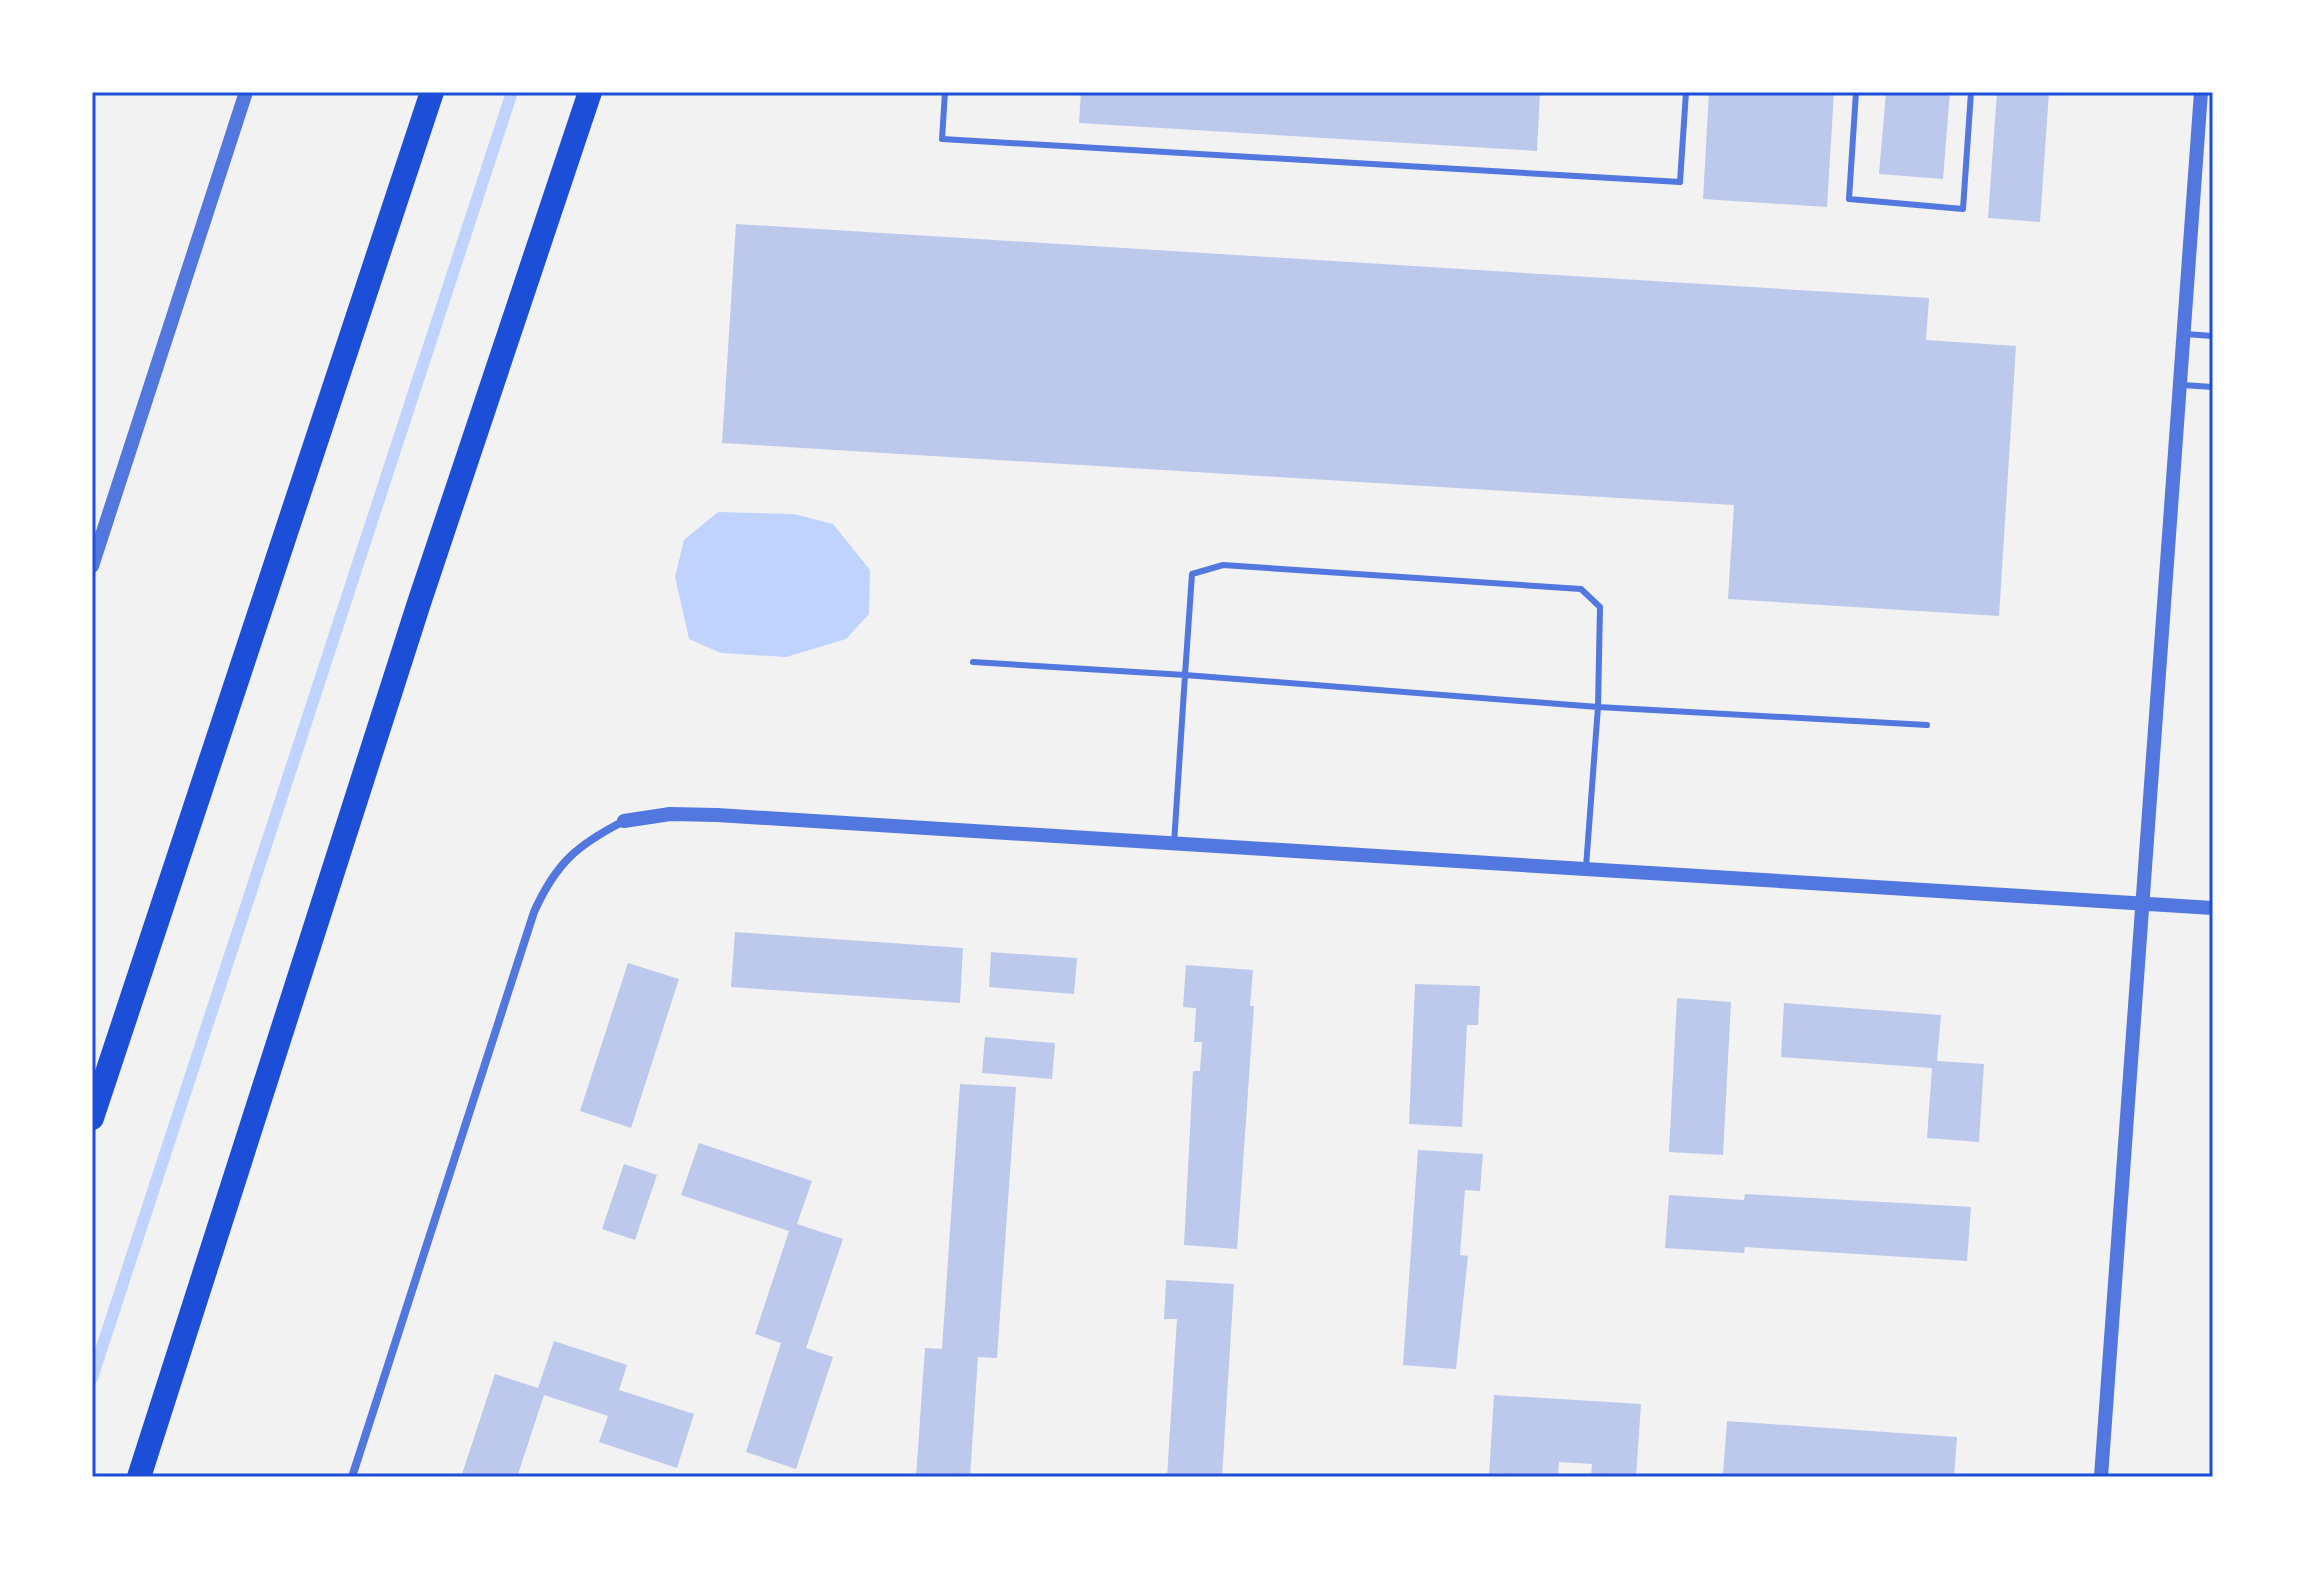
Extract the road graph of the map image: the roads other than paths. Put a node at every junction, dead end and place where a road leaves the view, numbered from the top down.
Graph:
1 (246, 92) edge
2 (432, 92) edge
3 (590, 92) edge
4 (945, 92) edge
5 (1686, 92) edge
6 (1856, 92) edge
7 (1971, 92) edge
8 (2201, 92) edge
9 (2185, 334) junction
10 (2213, 336) edge
11 (2182, 385) junction
12 (2213, 387) edge
13 (92, 566) edge
14 (973, 662) dead end
15 (1185, 675) junction
16 (1598, 707) junction
17 (1927, 725) dead end
18 (624, 821) joint
19 (1174, 844) junction
20 (1586, 870) junction
21 (2144, 904) junction
22 (2213, 908) edge
23 (92, 1118) edge
24 (139, 1477) edge
25 (352, 1477) edge
26 (2101, 1477) edge

1 - 13 street
2 - 23 highway
3 - 24 highway
4 - 5 lane
6 - 7 lane
8 - 9 street
9 - 10 lane
9 - 11 street
11 - 12 lane
11 - 21 street
14 - 15 lane
15 - 16 lane
15 - 16 lane
15 - 19 lane
16 - 17 lane
16 - 20 lane
18 - 19 street
18 - 25 street
19 - 20 street
20 - 21 street
21 - 22 street
21 - 26 street

